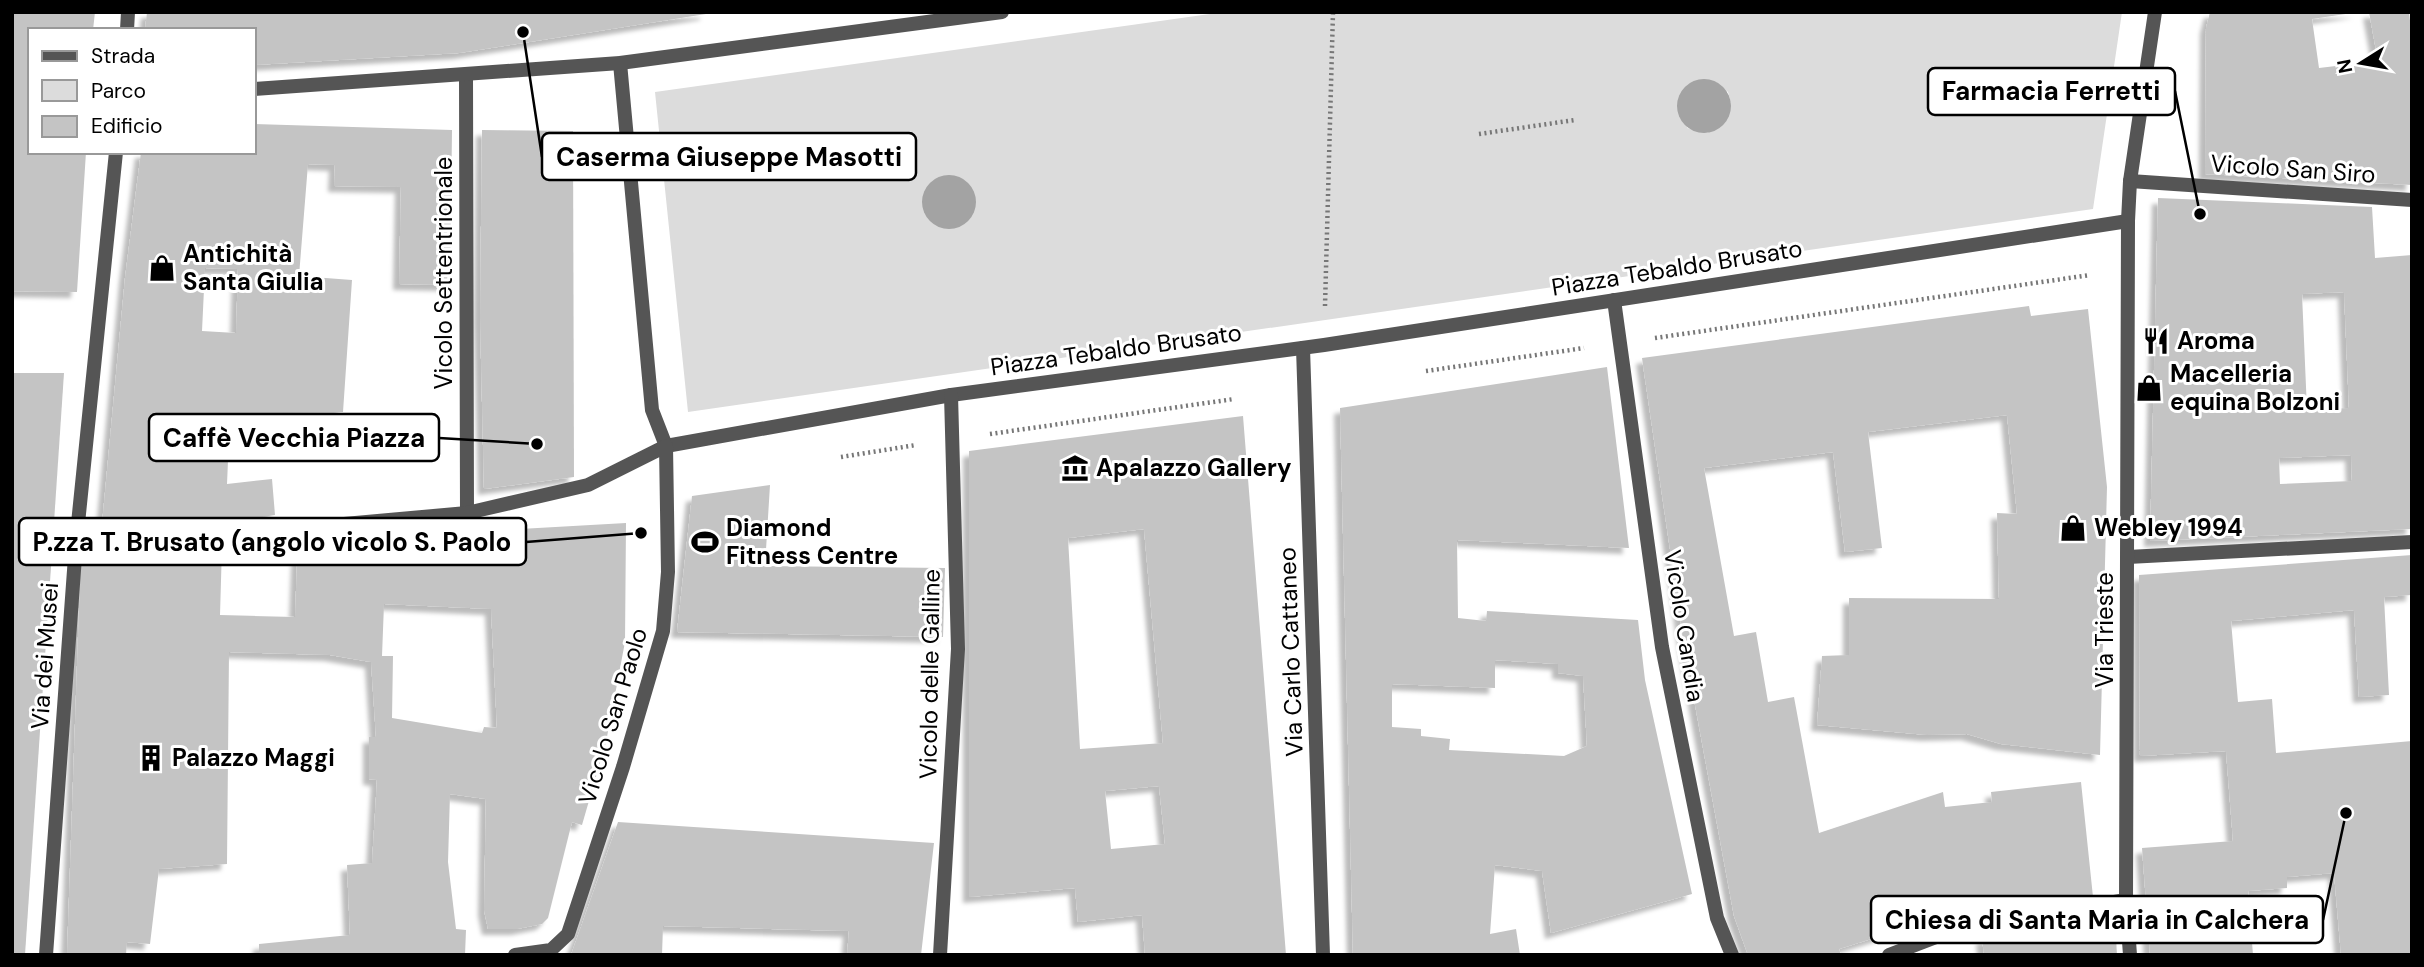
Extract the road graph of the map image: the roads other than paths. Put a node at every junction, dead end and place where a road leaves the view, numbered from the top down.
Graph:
1 (1002, 12) edge
2 (2155, 12) edge
3 (620, 62) junction
4 (466, 75) junction
5 (256, 89) edge
6 (116, 154) edge
7 (2130, 181) junction
8 (2412, 200) edge
9 (2128, 221) junction
10 (1614, 300) junction
11 (1303, 348) junction
12 (951, 395) junction
13 (666, 446) junction
14 (467, 513) junction
15 (2412, 542) edge
16 (76, 543) junction
17 (2128, 557) junction
18 (2126, 900) junction
19 (46, 955) edge
20 (515, 955) edge
21 (940, 955) edge
22 (1323, 955) edge
23 (1732, 955) edge
24 (1889, 955) edge
25 (2130, 955) edge

1 - 3 street
2 - 7 street
3 - 4 street
3 - 13 street
4 - 5 street
4 - 14 street, Vicolo Settentrionale
6 - 16 street, Via dei Musei
7 - 8 street, Vicolo San Siro
7 - 9 street
9 - 10 street, Piazza Tebaldo Brusato
9 - 17 street, Via Trieste
10 - 11 street, Piazza Tebaldo Brusato
10 - 23 street, Vicolo Candia
11 - 12 street, Piazza Tebaldo Brusato
11 - 22 street, Via Carlo Cattaneo
12 - 13 street, Piazza Tebaldo Brusato
12 - 21 street, Vicolo delle Galline
13 - 14 street
13 - 20 street, Vicolo San Paolo
14 - 16 street
15 - 17 street
16 - 19 street, Via dei Musei
17 - 18 street, Via Trieste
18 - 24 street
18 - 25 street, Via Trieste

